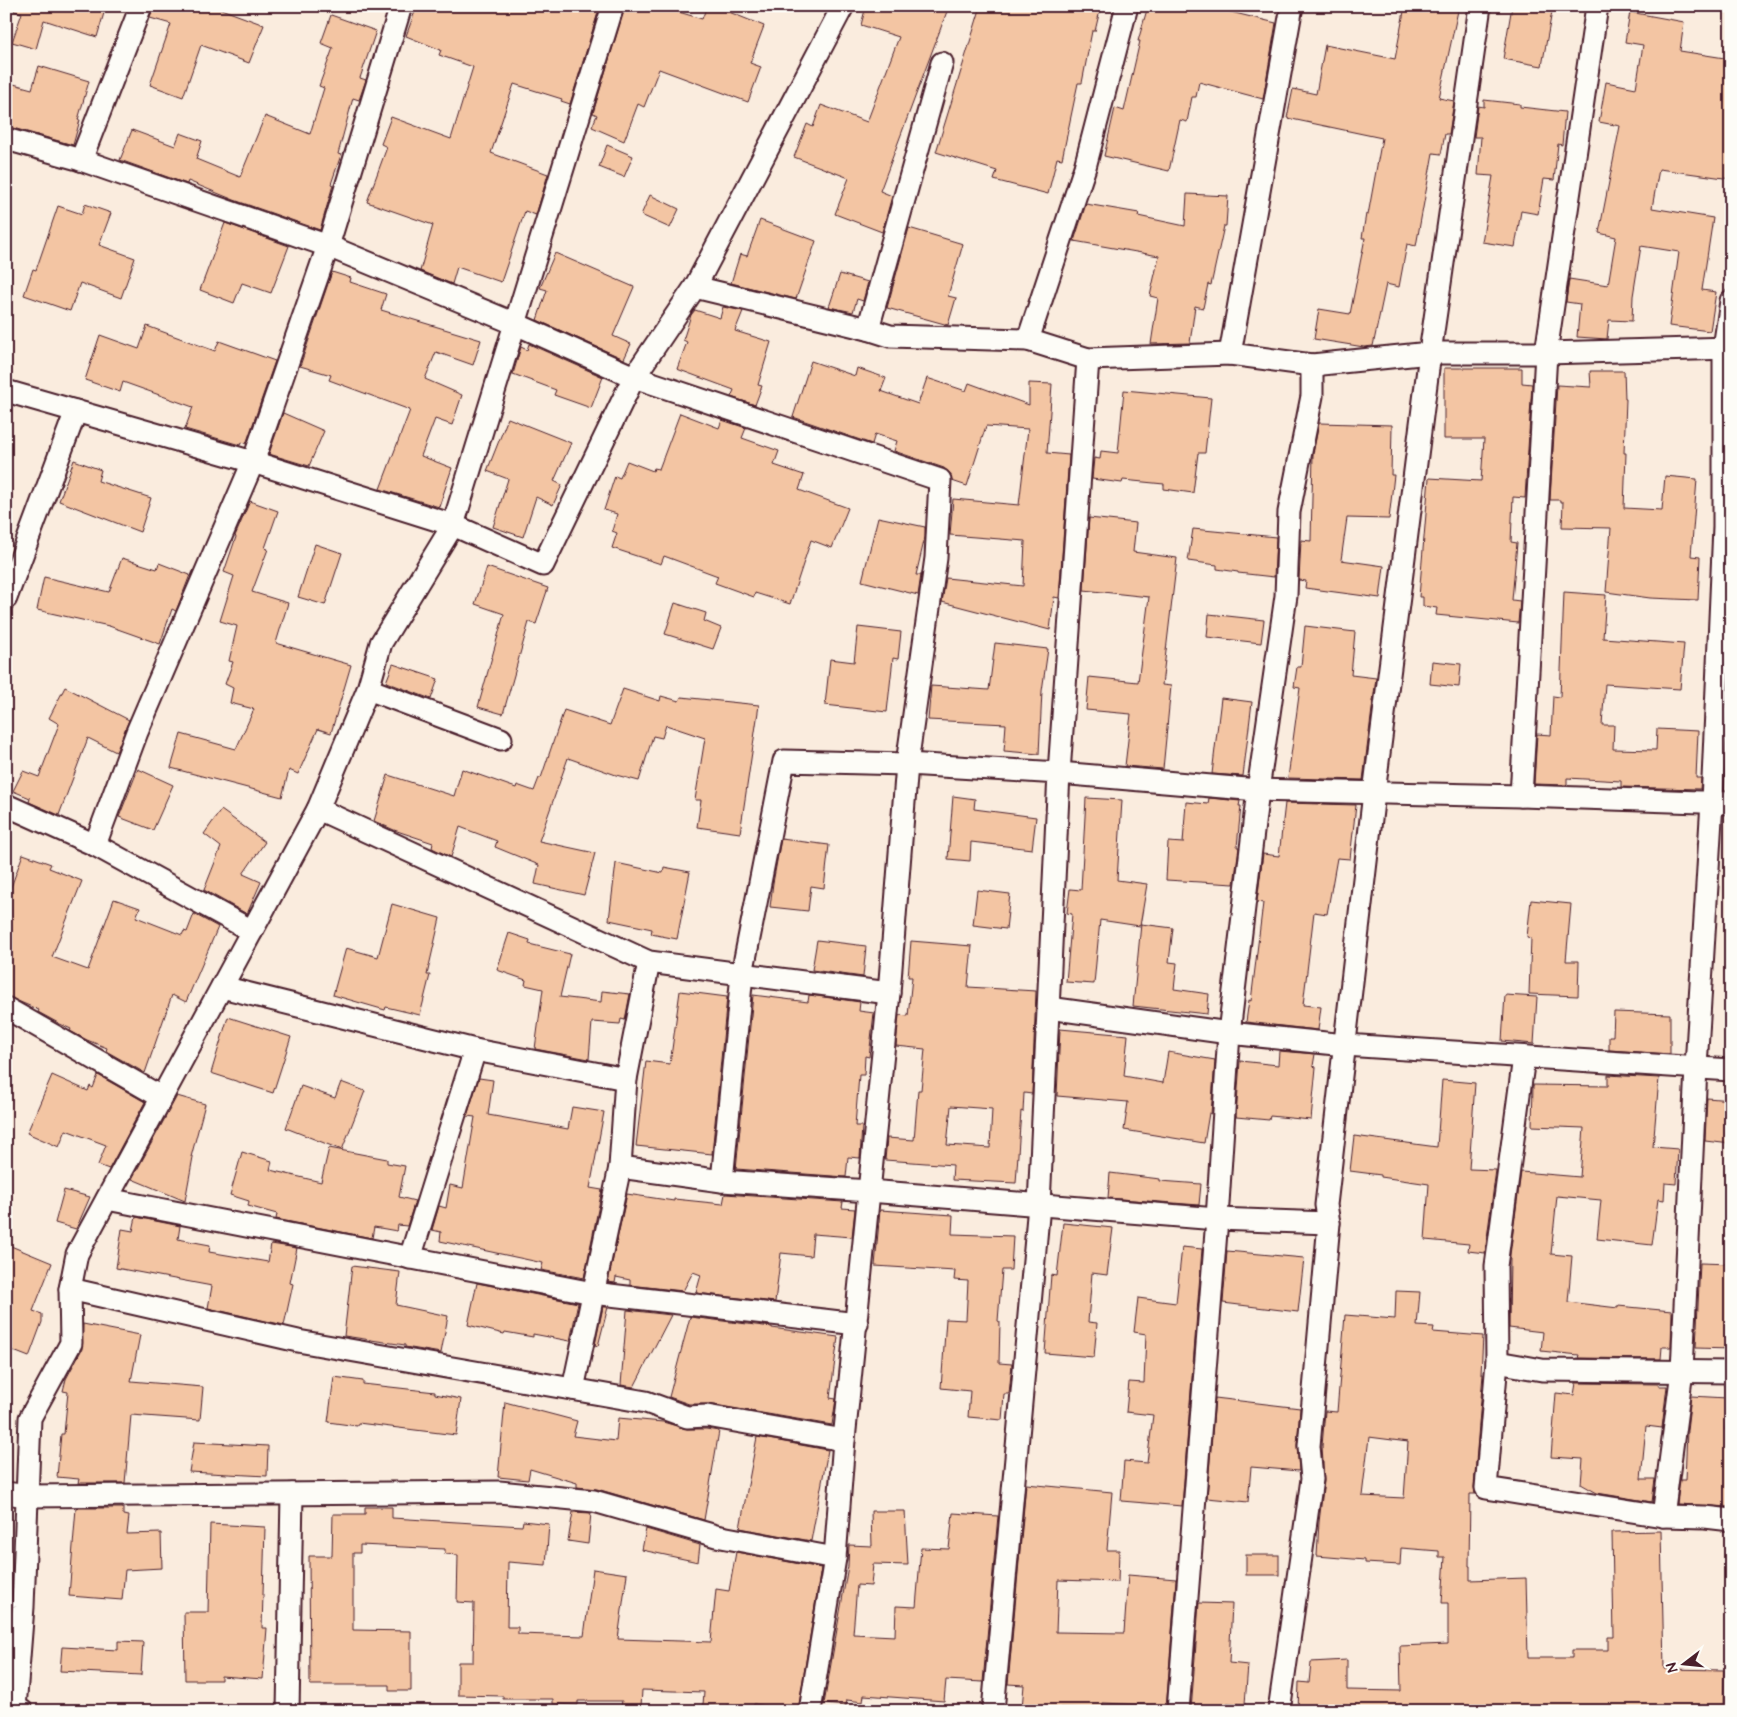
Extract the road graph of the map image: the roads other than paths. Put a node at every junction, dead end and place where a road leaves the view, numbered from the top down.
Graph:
1 (140, 6) edge
2 (401, 6) edge
3 (613, 6) edge
4 (843, 6) edge
5 (1127, 6) edge
6 (1292, 6) edge
7 (1480, 6) edge
8 (1597, 6) edge
9 (942, 63) dead end
10 (6, 139) edge
11 (81, 160) junction
12 (328, 246) junction
13 (695, 287) junction
14 (1731, 301) edge
15 (516, 324) junction
16 (868, 329) junction
17 (1028, 340) junction
18 (1727, 348) edge
19 (1430, 353) junction
20 (1546, 353) junction
21 (1230, 354) junction
22 (1088, 359) junction
23 (1312, 365) junction
24 (634, 377) junction
25 (6, 391) edge
26 (76, 411) junction
27 (253, 462) junction
28 (453, 525) junction
29 (1727, 528) edge
30 (6, 598) edge
31 (368, 689) junction
32 (501, 739) dead end
33 (907, 764) junction
34 (1059, 773) junction
35 (1258, 790) junction
36 (1374, 793) junction
37 (1521, 796) junction
38 (1721, 803) edge
39 (7, 809) edge
40 (318, 809) junction
41 (95, 844) junction
42 (252, 931) junction
43 (649, 962) junction
44 (742, 974) junction
45 (222, 987) junction
46 (889, 993) junction
47 (6, 1008) edge
48 (1049, 1008) junction
49 (1229, 1034) junction
50 (1345, 1045) junction
51 (476, 1050) junction
52 (1524, 1057) junction
53 (1696, 1067) junction
54 (1731, 1070) edge
55 (626, 1080) junction
56 (161, 1097) junction
57 (620, 1167) junction
58 (722, 1181) junction
59 (869, 1191) junction
60 (107, 1199) junction
61 (1039, 1205) junction
62 (1217, 1218) junction
63 (1328, 1223) junction
64 (410, 1258) junction
65 (70, 1289) junction
66 (593, 1293) junction
67 (857, 1324) junction
68 (1497, 1362) junction
69 (1682, 1371) junction
70 (1731, 1372) edge
71 (573, 1389) junction
72 (844, 1440) junction
73 (16, 1494) edge
74 (292, 1494) junction
75 (1663, 1516) junction
76 (1731, 1520) edge
77 (835, 1558) junction
78 (22, 1711) edge
79 (288, 1711) edge
80 (810, 1711) edge
81 (993, 1711) edge
82 (1178, 1711) edge
83 (1279, 1711) edge

1 - 11 street
2 - 12 street
3 - 15 street
4 - 13 street
5 - 17 street
6 - 21 street
7 - 19 street
8 - 20 street
9 - 16 street
10 - 11 street
11 - 12 street
12 - 15 street
12 - 27 street
13 - 16 street
13 - 24 street
14 - 18 street
15 - 24 street
15 - 28 street
16 - 17 street
17 - 22 street
18 - 20 street
18 - 29 street
19 - 20 street
19 - 23 street
19 - 36 street
20 - 37 street
21 - 22 street
21 - 23 street
22 - 34 street
23 - 35 street
24 - 28 street
24 - 33 street
25 - 26 street
26 - 27 street
26 - 30 street
27 - 28 street
27 - 41 street
28 - 31 street
29 - 38 street
31 - 32 street
31 - 40 street
33 - 34 street
33 - 44 street
33 - 46 street
34 - 35 street
34 - 48 street
35 - 36 street
35 - 49 street
36 - 37 street
36 - 50 street
37 - 38 street
38 - 53 street
39 - 41 street
40 - 42 street
40 - 43 street
41 - 42 street
42 - 45 street
43 - 44 street
43 - 55 street
44 - 46 street
44 - 58 street
45 - 51 street
45 - 56 street
46 - 59 street
47 - 56 street
48 - 49 street
48 - 61 street
49 - 50 street
49 - 62 street
50 - 52 street
50 - 63 street
51 - 55 street
51 - 64 street
52 - 53 street
52 - 68 street
53 - 54 street
53 - 69 street
55 - 57 street
56 - 60 street
57 - 58 street
57 - 66 street
58 - 59 street
59 - 61 street
59 - 67 street
60 - 64 street
60 - 65 street
61 - 62 street
61 - 81 street
62 - 63 street
62 - 82 street
63 - 83 street
64 - 66 street
65 - 71 street
65 - 73 street
66 - 67 street
66 - 71 street
67 - 72 street
68 - 69 street
68 - 75 street
69 - 70 street
69 - 75 street
71 - 72 street
72 - 77 street
73 - 74 street
73 - 78 street
74 - 77 street
74 - 79 street
75 - 76 street
77 - 80 street

